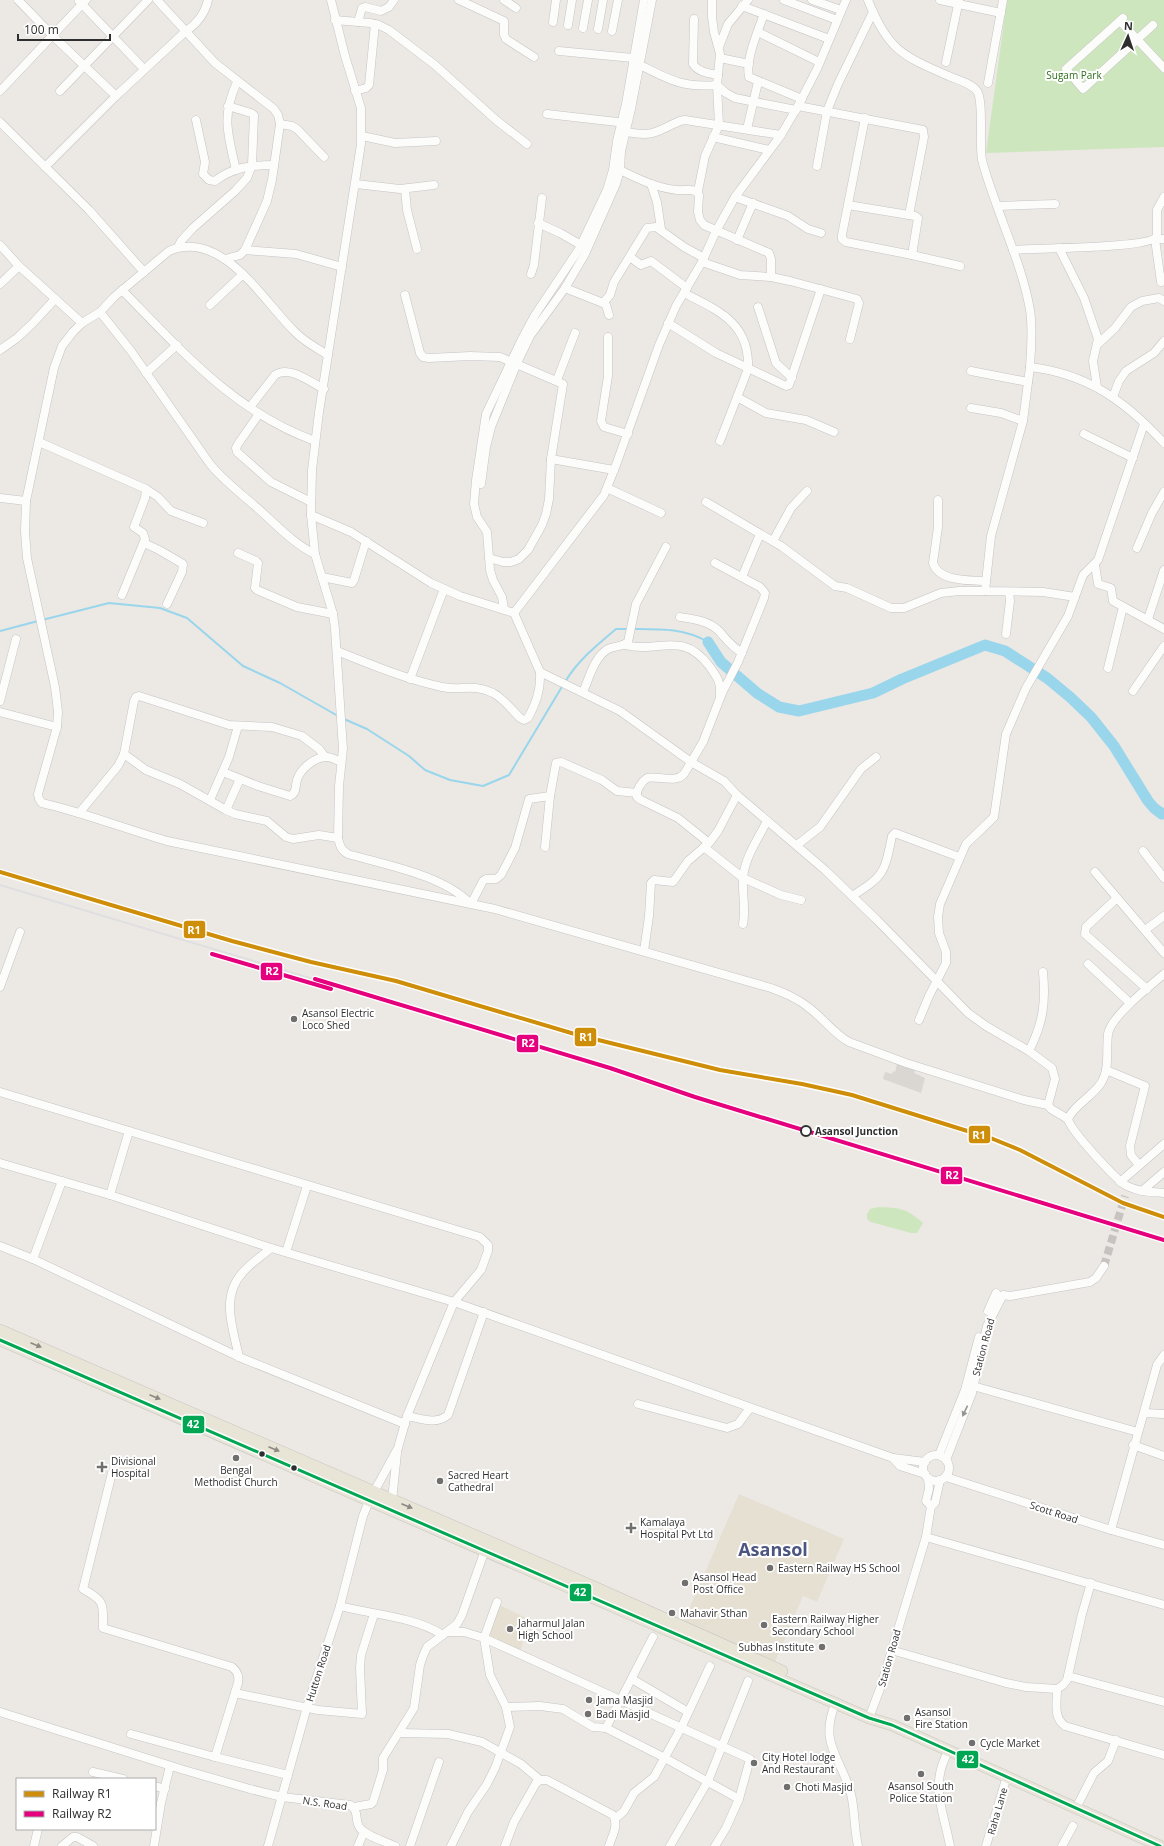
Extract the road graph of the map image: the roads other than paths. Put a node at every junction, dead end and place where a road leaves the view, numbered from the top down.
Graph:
1 (18, 0) edge
2 (148, 0) edge
3 (157, 0) edge
4 (208, 0) edge
5 (331, 0) edge
6 (394, 0) edge
7 (459, 0) edge
8 (504, 0) edge
9 (556, 0) edge
10 (572, 0) edge
11 (588, 0) edge
12 (603, 0) edge
13 (618, 0) edge
14 (644, 0) edge
15 (652, 0) edge
16 (712, 0) edge
17 (784, 0) edge
18 (812, 0) edge
19 (846, 0) edge
20 (868, 0) edge
21 (940, 0) edge
22 (1003, 0) edge
23 (82, 1) edge
24 (959, 2) edge
25 (745, 3) edge
26 (516, 8) dead end
27 (841, 10) junction
28 (873, 12) junction
29 (1001, 13) junction
30 (764, 14) junction
31 (694, 19) dead end
32 (335, 20) junction
33 (837, 20) junction
34 (358, 22) junction
35 (553, 22) dead end
36 (375, 24) junction
37 (568, 25) dead end
38 (1153, 25) dead end
39 (583, 28) dead end
40 (598, 29) dead end
41 (186, 31) junction
42 (612, 31) dead end
43 (758, 32) junction
44 (52, 36) junction
45 (113, 36) junction
46 (829, 39) junction
47 (1137, 40) junction
48 (720, 47) junction
49 (560, 51) dead end
50 (534, 57) dead end
51 (633, 58) junction
52 (720, 58) junction
53 (820, 62) junction
54 (946, 62) dead end
55 (749, 64) junction
56 (640, 65) junction
57 (84, 66) junction
58 (1164, 68) edge
59 (144, 69) junction
60 (718, 75) junction
61 (237, 82) junction
62 (758, 82) junction
63 (988, 83) dead end
64 (717, 84) junction
65 (0, 91) edge
66 (355, 91) junction
67 (60, 92) dead end
68 (116, 96) junction
69 (754, 102) junction
70 (799, 105) junction
71 (228, 106) junction
72 (828, 111) junction
73 (547, 114) dead end
74 (866, 118) junction
75 (196, 120) dead end
76 (0, 122) edge
77 (280, 124) junction
78 (719, 124) junction
79 (625, 125) junction
80 (747, 129) junction
81 (781, 135) junction
82 (362, 136) junction
83 (713, 137) junction
84 (436, 141) dead end
85 (527, 144) dead end
86 (769, 150) junction
87 (324, 157) dead end
88 (252, 165) junction
89 (274, 165) junction
90 (817, 166) dead end
91 (45, 167) junction
92 (236, 170) junction
93 (620, 170) junction
94 (356, 184) junction
95 (651, 184) junction
96 (434, 185) dead end
97 (404, 189) junction
98 (698, 191) junction
99 (735, 197) junction
100 (1164, 197) edge
101 (542, 198) dead end
102 (753, 203) junction
103 (1055, 204) dead end
104 (848, 205) junction
105 (998, 206) junction
106 (909, 215) junction
107 (538, 223) junction
108 (661, 229) junction
109 (716, 231) junction
110 (821, 234) dead end
111 (1155, 239) junction
112 (1164, 239) edge
113 (737, 240) junction
114 (0, 245) edge
115 (581, 245) junction
116 (178, 247) junction
117 (1059, 248) junction
118 (417, 249) dead end
119 (245, 250) junction
120 (1013, 250) junction
121 (912, 255) junction
122 (630, 257) junction
123 (225, 259) junction
124 (703, 260) junction
125 (19, 266) junction
126 (960, 266) dead end
127 (342, 267) junction
128 (144, 272) junction
129 (243, 274) junction
130 (531, 274) dead end
131 (771, 277) junction
132 (1162, 282) dead end
133 (0, 284) edge
134 (565, 288) junction
135 (821, 289) junction
136 (122, 290) junction
137 (686, 290) junction
138 (405, 295) dead end
139 (55, 299) junction
140 (1164, 301) edge
141 (603, 303) junction
142 (210, 305) dead end
143 (758, 307) dead end
144 (100, 312) junction
145 (609, 315) dead end
146 (82, 323) junction
147 (668, 323) junction
148 (575, 333) dead end
149 (608, 337) dead end
150 (850, 339) dead end
151 (1164, 341) edge
152 (1098, 343) junction
153 (176, 345) junction
154 (0, 350) edge
155 (328, 355) junction
156 (514, 362) junction
157 (1030, 368) junction
158 (748, 369) junction
159 (971, 371) dead end
160 (146, 373) junction
161 (792, 378) junction
162 (557, 380) junction
163 (1028, 382) junction
164 (1097, 387) junction
165 (324, 389) junction
166 (737, 397) junction
167 (1113, 397) junction
168 (250, 407) junction
169 (971, 408) dead end
170 (259, 414) junction
171 (1023, 421) junction
172 (1144, 424) junction
173 (834, 432) dead end
174 (628, 434) junction
175 (1084, 434) dead end
176 (316, 441) junction
177 (39, 442) junction
178 (720, 442) dead end
179 (1164, 443) edge
180 (1133, 458) junction
181 (551, 459) junction
182 (614, 470) junction
183 (481, 484) dead end
184 (607, 488) junction
185 (146, 489) junction
186 (808, 491) dead end
187 (1164, 492) edge
188 (0, 498) edge
189 (938, 500) dead end
190 (26, 501) junction
191 (311, 502) junction
192 (706, 502) dead end
193 (661, 513) dead end
194 (311, 515) junction
195 (203, 523) dead end
196 (760, 534) junction
197 (366, 541) junction
198 (773, 541) junction
199 (144, 543) junction
200 (666, 546) dead end
201 (1137, 548) dead end
202 (238, 553) dead end
203 (316, 554) junction
204 (489, 558) junction
205 (716, 563) dead end
206 (1095, 565) junction
207 (1164, 570) edge
208 (322, 577) junction
209 (742, 577) junction
210 (986, 581) junction
211 (444, 589) junction
212 (985, 591) junction
213 (1009, 592) junction
214 (122, 594) dead end
215 (1075, 597) junction
216 (167, 604) dead end
217 (1122, 607) junction
218 (504, 609) junction
219 (514, 613) junction
220 (333, 614) junction
221 (680, 617) dead end
222 (1148, 619) junction
223 (1164, 629) edge
224 (1006, 634) dead end
225 (16, 639) dead end
226 (627, 644) junction
227 (1164, 646) edge
228 (337, 651) junction
229 (742, 653) junction
230 (1108, 668) dead end
231 (542, 674) junction
232 (410, 679) junction
233 (581, 691) junction
234 (1133, 691) dead end
235 (721, 697) junction
236 (0, 700) edge
237 (0, 712) edge
238 (238, 726) junction
239 (57, 727) junction
240 (124, 754) junction
241 (325, 757) junction
242 (876, 757) dead end
243 (341, 762) junction
244 (691, 762) junction
245 (223, 772) junction
246 (240, 779) junction
247 (637, 793) junction
248 (737, 795) junction
249 (550, 796) junction
250 (210, 800) junction
251 (226, 810) junction
252 (80, 812) junction
253 (767, 821) junction
254 (338, 838) junction
255 (707, 845) junction
256 (797, 845) junction
257 (545, 847) dead end
258 (1143, 851) dead end
259 (960, 857) junction
260 (1095, 872) dead end
261 (743, 878) junction
262 (1164, 878) edge
263 (852, 896) junction
264 (1117, 898) junction
265 (801, 900) dead end
266 (470, 904) junction
267 (1164, 916) edge
268 (743, 924) dead end
269 (1145, 930) junction
270 (20, 932) dead end
271 (644, 951) junction
272 (1164, 953) edge
273 (1088, 964) dead end
274 (1043, 972) dead end
275 (1164, 974) edge
276 (937, 982) junction
277 (0, 987) edge
278 (1147, 989) junction
279 (1130, 1003) junction
280 (919, 1020) dead end
281 (1029, 1051) junction
282 (1106, 1070) junction
283 (0, 1092) edge
284 (1048, 1105) junction
285 (1068, 1119) junction
286 (129, 1131) junction
287 (1164, 1144) edge
288 (0, 1163) edge
289 (1139, 1165) junction
290 (1164, 1172) edge
291 (62, 1181) junction
292 (1120, 1182) junction
293 (307, 1186) junction
294 (1129, 1187) junction
295 (1142, 1191) junction
296 (1164, 1193) edge
297 (110, 1196) junction
298 (1125, 1196) tunnel mouth
299 (0, 1246) edge
300 (272, 1248) junction
301 (286, 1252) junction
302 (33, 1259) junction
303 (1104, 1266) tunnel mouth
304 (999, 1294) junction
305 (454, 1302) junction
306 (484, 1312) junction
307 (0, 1330) edge
308 (0, 1340) edge
309 (1164, 1356) edge
310 (239, 1357) junction
311 (973, 1386) junction
312 (638, 1404) dead end
313 (750, 1408) junction
314 (1144, 1413) junction
315 (1164, 1414) edge
316 (406, 1420) junction
317 (1138, 1432) junction
318 (1133, 1445) junction
319 (398, 1448) junction
320 (1164, 1456) edge
321 (893, 1458) junction
322 (942, 1458) junction
323 (925, 1462) junction
324 (112, 1473) dead end
325 (926, 1476) junction
326 (943, 1479) junction
327 (371, 1496) junction
328 (392, 1500) junction
329 (931, 1506) junction
330 (1111, 1530) junction
331 (926, 1537) junction
332 (1164, 1545) edge
333 (485, 1550) junction
334 (1091, 1583) junction
335 (497, 1602) dead end
336 (1164, 1605) edge
337 (340, 1606) junction
338 (374, 1614) junction
339 (446, 1633) junction
340 (653, 1637) dead end
341 (484, 1638) junction
342 (891, 1650) junction
343 (710, 1666) dead end
344 (1068, 1676) junction
345 (632, 1679) junction
346 (748, 1681) dead end
347 (1057, 1689) junction
348 (235, 1693) junction
349 (620, 1700) junction
350 (836, 1702) junction
351 (1164, 1702) edge
352 (506, 1706) junction
353 (306, 1707) junction
354 (0, 1712) edge
355 (688, 1712) junction
356 (871, 1715) junction
357 (606, 1728) junction
358 (681, 1728) junction
359 (400, 1733) junction
360 (131, 1734) dead end
361 (1116, 1740) junction
362 (722, 1746) junction
363 (948, 1752) junction
364 (501, 1754) junction
365 (1164, 1755) edge
366 (215, 1757) junction
367 (664, 1757) junction
368 (439, 1762) dead end
369 (170, 1766) junction
370 (93, 1772) dead end
371 (288, 1775) junction
372 (1006, 1776) junction
373 (119, 1778) edge
374 (540, 1780) junction
375 (708, 1781) junction
376 (156, 1786) edge
377 (165, 1789) junction
378 (282, 1797) junction
379 (739, 1799) junction
380 (354, 1808) junction
381 (1076, 1808) junction
382 (615, 1819) junction
383 (1073, 1826) dead end
384 (38, 1830) edge
385 (364, 1832) junction
386 (34, 1846) edge
387 (62, 1846) edge
388 (93, 1846) edge
389 (154, 1846) edge
390 (268, 1846) edge
391 (358, 1846) edge
392 (395, 1846) edge
393 (410, 1846) edge
394 (451, 1846) edge
395 (505, 1846) edge
396 (609, 1846) edge
397 (670, 1846) edge
398 (715, 1846) edge
399 (858, 1846) edge
400 (950, 1846) edge
401 (986, 1846) edge
402 (1062, 1846) edge
403 (1160, 1846) edge

1 - 44 street
2 - 45 street
3 - 41 street
4 - 41 street
5 - 32 street
6 - 34 street
7 - 50 street
8 - 26 street
9 - 35 street
10 - 37 street
11 - 39 street
12 - 40 street
13 - 42 street
14 - 51 street
15 - 56 street
16 - 48 street
17 - 33 street
18 - 27 street
19 - 27 street
20 - 28 street
21 - 24 street
22 - 29 street
23 - 44 street
23 - 45 street
24 - 29 street
24 - 54 street
25 - 30 street
25 - 48 street
27 - 33 street
28 - 72 street
28 - 105 street
29 - 63 street
30 - 43 street
30 - 46 street
31 - 60 street
32 - 34 street
32 - 66 street
33 - 46 street
34 - 36 street
36 - 66 street
36 - 85 street
38 - 47 street
41 - 59 street
41 - 61 street
43 - 53 street
43 - 55 street
44 - 57 street
44 - 65 street
45 - 57 street
45 - 59 street
46 - 53 street
47 - 47 street
47 - 58 street
48 - 52 street
49 - 51 street
51 - 79 street
52 - 55 street
52 - 60 street
53 - 70 street
55 - 62 street
56 - 64 street
56 - 79 street
57 - 67 street
57 - 68 street
59 - 68 street
60 - 64 street
61 - 71 street
61 - 77 street
62 - 69 street
62 - 70 street
64 - 69 street
64 - 78 street
66 - 82 street
68 - 91 street
69 - 70 street
69 - 80 street
70 - 72 street
70 - 81 street
71 - 88 street
71 - 92 street
72 - 74 street
72 - 90 street
73 - 79 street
74 - 104 street
74 - 106 street
75 - 92 street
76 - 91 street
77 - 87 street
77 - 89 street
78 - 79 street
78 - 80 street
78 - 83 street
79 - 93 street
79 - 115 street
80 - 81 street
81 - 86 street
82 - 84 street
82 - 94 street
83 - 86 street
83 - 98 street
86 - 99 street
88 - 89 street
88 - 92 street
88 - 116 street
89 - 119 street
91 - 128 street
93 - 95 street
93 - 134 street
94 - 97 street
94 - 127 street
95 - 98 street
95 - 108 street
96 - 97 street
97 - 118 street
98 - 109 street
99 - 102 street
99 - 109 street
100 - 111 street
101 - 107 street
102 - 110 street
102 - 113 street
103 - 105 street
104 - 106 street
104 - 121 street
105 - 120 street
106 - 121 street
107 - 115 street
107 - 130 street
108 - 122 street
108 - 124 street
109 - 113 street
109 - 124 street
111 - 112 street
111 - 117 street
111 - 132 street
113 - 131 street
114 - 125 street
115 - 156 street
116 - 123 street
116 - 128 street
117 - 120 street
117 - 152 street
119 - 123 street
119 - 127 street
120 - 157 street
121 - 126 street
122 - 137 street
122 - 141 street
123 - 129 street
124 - 131 street
124 - 137 street
125 - 133 street
125 - 139 street
127 - 155 street
128 - 136 street
129 - 142 street
129 - 155 street
131 - 135 street
134 - 141 street
134 - 156 street
135 - 150 street
135 - 161 street
136 - 144 street
136 - 153 street
137 - 147 street
137 - 158 street
138 - 156 street
139 - 146 street
139 - 154 street
140 - 152 street
141 - 145 street
143 - 161 street
144 - 146 street
144 - 160 street
146 - 177 street
147 - 158 street
147 - 174 street
148 - 162 street
149 - 174 street
151 - 167 street
152 - 164 street
153 - 160 street
153 - 168 street
155 - 165 street
156 - 162 street
156 - 183 street
156 - 204 street
157 - 163 street
157 - 164 street
158 - 161 street
158 - 166 street
159 - 163 street
160 - 203 street
162 - 181 street
163 - 171 street
164 - 167 street
165 - 168 street
165 - 176 street
166 - 173 street
166 - 178 street
167 - 172 street
168 - 170 street
169 - 171 street
170 - 176 street
170 - 191 street
171 - 210 street
172 - 179 street
172 - 180 street
174 - 182 street
175 - 180 street
176 - 191 street
177 - 185 street
177 - 190 street
180 - 206 street
181 - 182 street
181 - 204 street
182 - 184 street
184 - 193 street
184 - 219 street
185 - 195 street
185 - 199 street
186 - 198 street
187 - 201 street
188 - 190 street
189 - 210 street
190 - 239 street
191 - 194 street
192 - 196 street
194 - 197 street
194 - 203 street
196 - 198 street
196 - 209 street
197 - 208 street
197 - 211 street
198 - 212 street
199 - 214 street
199 - 216 street
200 - 226 street
202 - 220 street
203 - 208 street
204 - 218 street
205 - 209 street
206 - 215 street
206 - 217 street
207 - 222 street
208 - 220 street
209 - 229 street
210 - 212 street
211 - 218 street
211 - 232 street
212 - 213 street
213 - 215 street
213 - 224 street
215 - 259 street
217 - 222 street
217 - 230 street
218 - 219 street
219 - 231 street
220 - 228 street
221 - 229 street
222 - 223 street
225 - 236 street
226 - 233 street
226 - 235 street
227 - 234 street
228 - 232 street
228 - 243 street
229 - 235 street
231 - 232 street
231 - 233 street
233 - 244 street
235 - 244 street
237 - 239 street
238 - 240 street
238 - 241 street
238 - 245 street
239 - 252 street
240 - 250 street
240 - 252 street
241 - 243 street
241 - 246 street
242 - 256 street
243 - 254 street
244 - 247 street
244 - 248 street
245 - 246 street
245 - 250 street
246 - 251 street
247 - 249 street
247 - 255 street
248 - 253 street
248 - 255 street
249 - 257 street
249 - 266 street
250 - 251 street
251 - 254 street
252 - 266 street
253 - 256 street
253 - 261 street
254 - 266 street
255 - 261 street
255 - 271 street
256 - 263 street
258 - 262 street
259 - 263 street
259 - 276 street
260 - 264 street
261 - 265 street
261 - 268 street
263 - 276 street
264 - 269 street
264 - 278 street
266 - 271 street
267 - 269 street
269 - 272 street
270 - 277 street
271 - 284 street
273 - 279 street
274 - 281 street
275 - 278 street
276 - 280 street
276 - 281 street
278 - 279 street
279 - 282 street
281 - 284 street
282 - 285 street
282 - 289 street
283 - 286 street
284 - 285 street
285 - 292 street
286 - 293 street
286 - 297 street
287 - 289 street
288 - 291 street
289 - 292 street
290 - 295 street
291 - 297 street
291 - 302 street
292 - 294 street
293 - 301 street
293 - 305 street
294 - 295 street
294 - 298 street
295 - 296 street
297 - 300 street
299 - 302 street
300 - 301 street
300 - 310 street
301 - 305 street
302 - 310 street
303 - 304 street
304 - 311 street, Station Road
304 - 322 street, Station Road
305 - 306 street
305 - 316 street
306 - 313 street
306 - 316 street
307 -> 327 main road
308 - 327 main road
309 - 314 street
310 - 316 street
311 - 317 street
311 -> 322 street, Station Road
312 - 313 street
313 - 321 street
314 - 315 street
314 - 317 street
316 - 319 street
317 - 318 street
318 - 320 street
318 - 330 street
319 - 327 street, Hutton Road
319 - 328 street
321 - 323 street
321 - 325 street
322 - 323 street
322 - 326 street
323 - 325 street
324 - 348 street
325 - 326 street
325 - 329 street, Station Road
326 - 329 street, Station Road
326 - 330 street, Scott Road
327 - 328 main road
327 - 333 main road
327 - 337 street, Hutton Road
328 -> 356 main road
329 - 331 street, Station Road
330 - 332 street, Scott Road
331 - 334 street
331 - 342 street, Station Road
333 - 339 street
333 - 350 main road
334 - 336 street
334 - 344 street
335 - 341 street
337 - 338 street
337 - 353 street, Hutton Road
338 - 339 street
338 - 353 street
339 - 341 street
339 - 359 street
340 - 345 street
341 - 349 street
341 - 352 street
342 - 347 street
342 - 356 street, Station Road
343 - 355 street
344 - 347 street
344 - 351 street
345 - 349 street
345 - 355 street
346 - 362 street
347 - 361 street
348 - 353 street
348 - 366 street
349 - 357 street
349 - 358 street
350 - 356 main road
350 - 399 street
352 - 357 street
352 - 364 street
353 - 371 street, Hutton Road
354 - 369 street, N.S. Road
355 - 358 street
356 - 363 main road
357 - 367 street
358 - 362 street
358 - 367 street
359 - 364 street
359 - 380 street
360 - 366 street
361 - 365 street
361 - 381 street
362 - 375 street
362 - 379 street
363 - 372 main road
363 - 400 street
364 - 374 street
364 - 394 street
366 - 371 street
367 - 375 street
367 - 382 street
368 - 393 street
369 - 377 street
369 - 378 street, N.S. Road
370 - 373 street
371 - 378 street, Hutton Road
372 - 381 main road
372 - 401 street, Raha Lane
374 - 382 street
374 - 395 street
375 - 379 street
375 - 397 street
376 - 377 street
377 - 389 street
378 - 380 street, N.S. Road
378 - 390 street, Hutton Road
379 - 398 street
380 - 385 street, N.S. Road
381 - 403 main road
382 - 396 street
383 - 402 street
384 - 386 street
385 - 391 street
385 - 392 street
387 - 388 street

